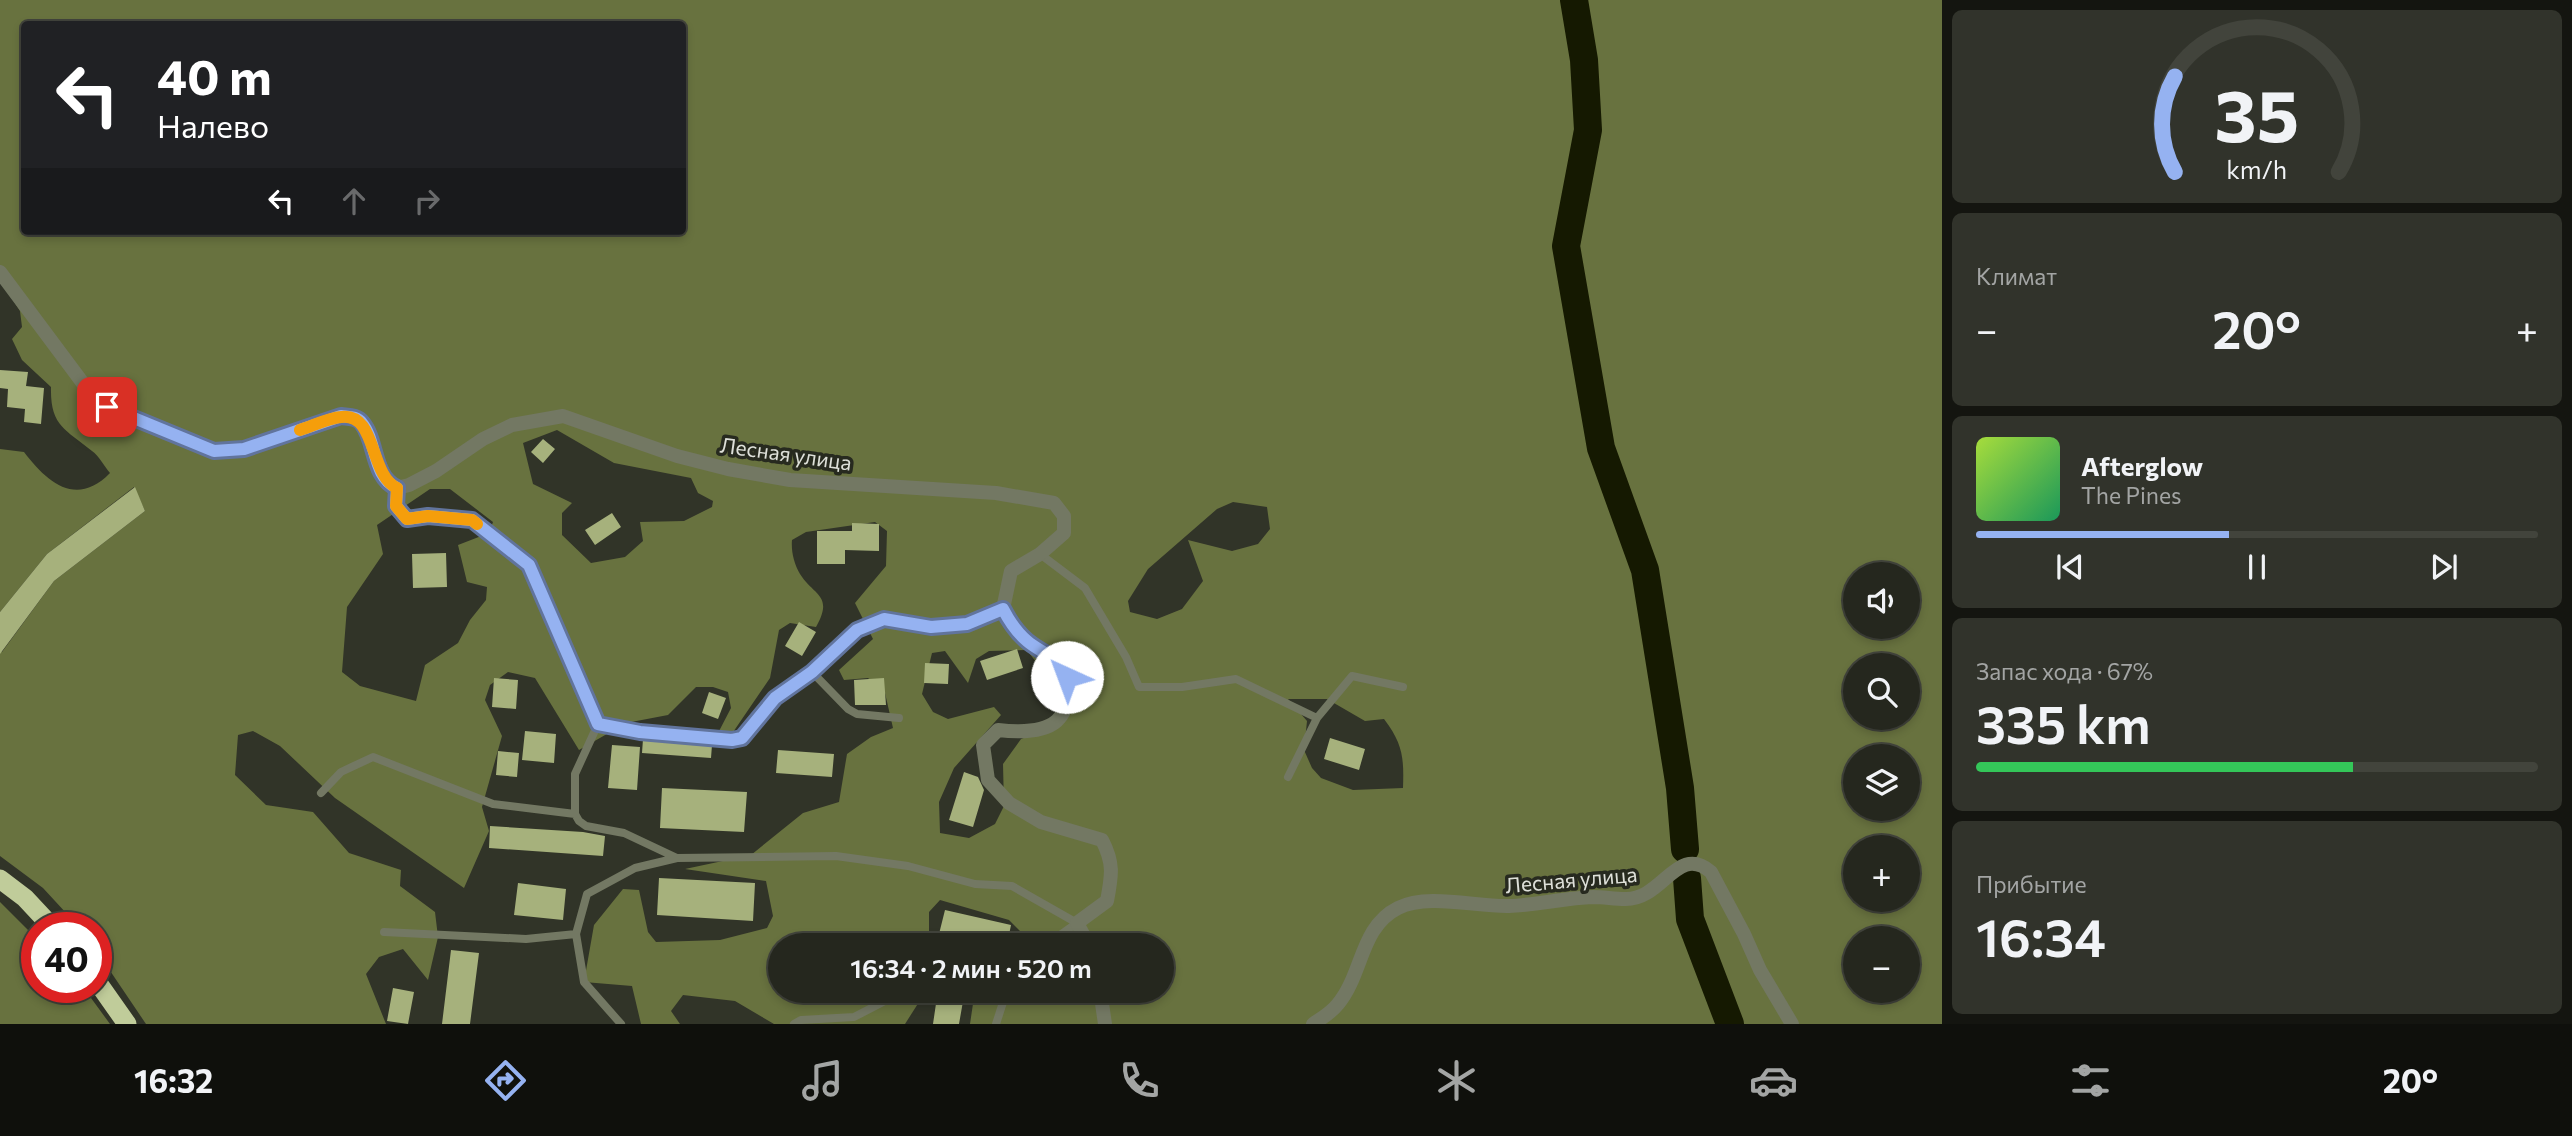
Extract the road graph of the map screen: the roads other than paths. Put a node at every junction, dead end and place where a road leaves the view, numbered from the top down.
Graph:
1 (0, 272) edge
2 (397, 488) junction
3 (1040, 554) junction
4 (1003, 609) junction
5 (812, 672) junction
6 (1403, 687) dead end
7 (900, 718) dead end
8 (1317, 718) junction
9 (598, 724) junction
10 (1288, 778) dead end
11 (321, 793) dead end
12 (575, 814) junction
13 (677, 858) junction
14 (0, 878) edge
15 (0, 892) edge
16 (25, 912) edge
17 (38, 912) edge
18 (1077, 923) junction
19 (384, 932) dead end
20 (576, 933) junction
21 (1063, 933) edge
22 (1082, 933) edge
23 (102, 1003) edge
24 (112, 1003) edge
25 (880, 1003) edge
26 (1003, 1003) edge
27 (1102, 1003) edge
28 (118, 1024) edge
29 (127, 1024) edge
30 (621, 1024) edge
31 (794, 1024) edge
32 (996, 1024) edge
33 (1105, 1024) edge
34 (1313, 1024) edge
35 (1791, 1024) edge

1 - 2 street
2 - 3 street, Лесная улица
2 - 9 lane
3 - 4 street, Лесная улица
3 - 8 lane
4 - 5 lane
4 - 18 street
5 - 7 lane
5 - 9 lane
6 - 8 lane
8 - 10 lane
9 - 12 lane
11 - 12 lane
12 - 13 lane
13 - 18 lane
13 - 20 lane
14 - 17 highway
15 - 16 highway
18 - 21 lane
18 - 22 street
19 - 20 lane
20 - 30 lane
23 - 28 highway
24 - 29 highway
25 - 31 lane
26 - 32 lane
27 - 33 street
34 - 35 street, Лесная улица

